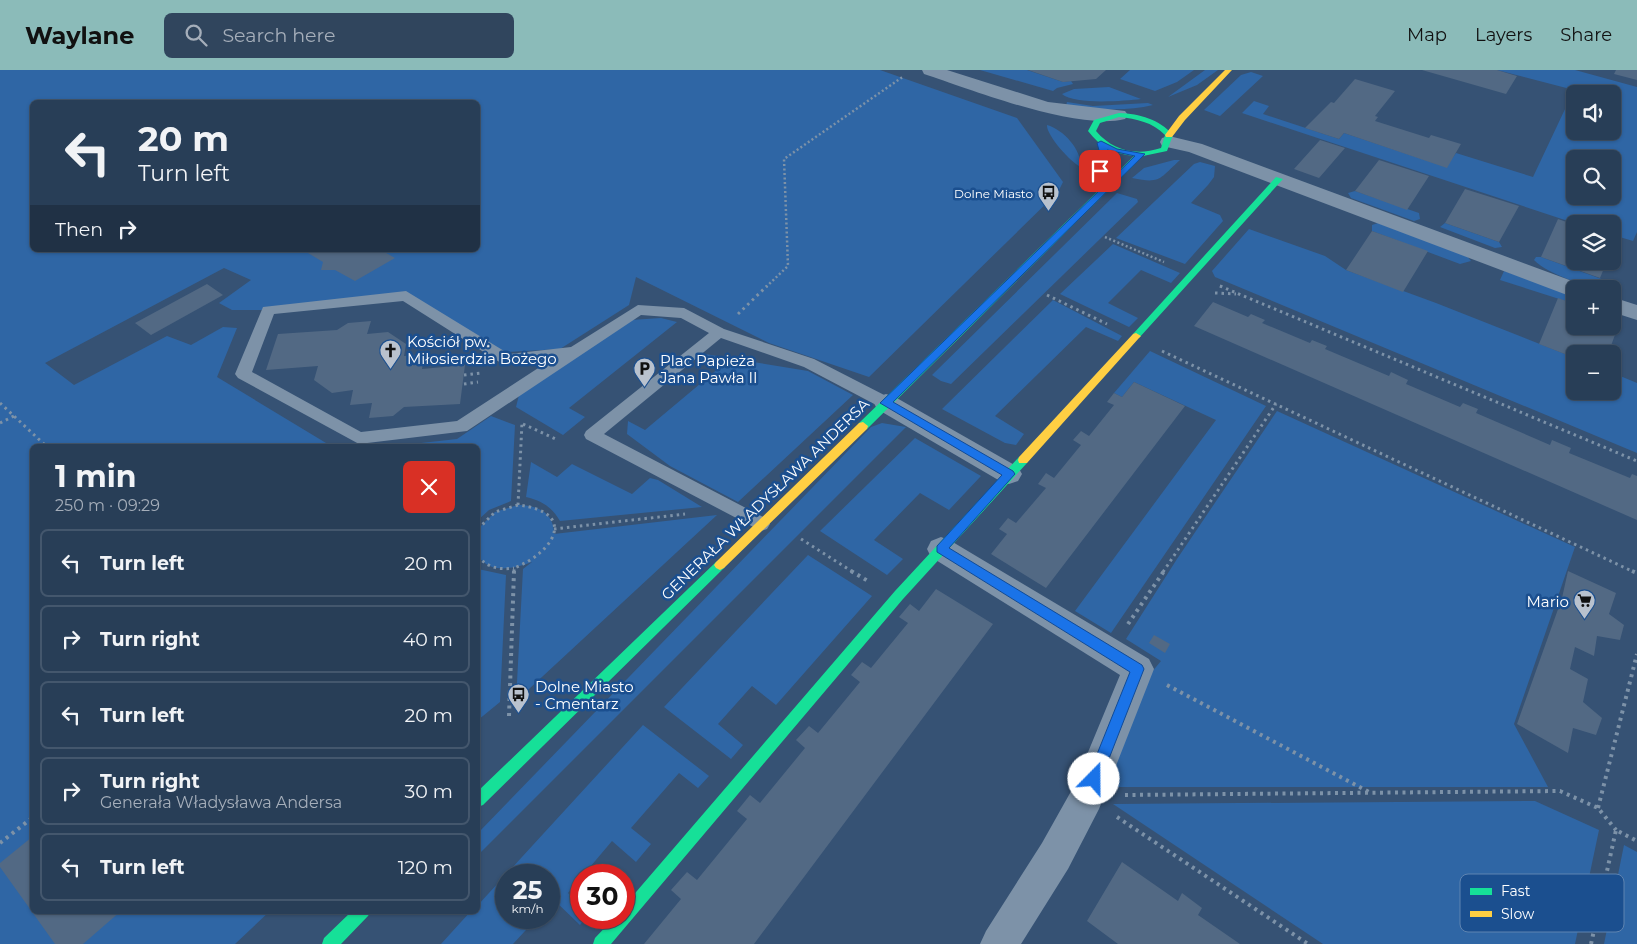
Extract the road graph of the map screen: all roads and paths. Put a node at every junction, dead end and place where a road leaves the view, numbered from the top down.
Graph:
1 (930, 70) edge
2 (1229, 70) edge
3 (904, 76) dead end
4 (959, 80) junction
5 (1215, 83) junction
6 (1182, 100) dead end
7 (1159, 112) dead end
8 (1119, 115) junction
9 (1139, 117) junction
10 (1169, 138) junction
11 (1100, 145) junction
12 (1141, 154) junction
13 (1279, 179) junction
14 (1095, 181) dead end
15 (1076, 220) junction
16 (1105, 237) dead end
17 (1192, 274) junction
18 (1566, 287) edge
19 (1213, 293) dead end
20 (1047, 295) dead end
21 (1246, 296) junction
22 (1621, 307) edge
23 (1637, 313) edge
24 (733, 318) dead end
25 (718, 332) junction
26 (1134, 338) junction
27 (574, 352) junction
28 (0, 403) edge
29 (886, 403) junction
30 (1276, 404) junction
31 (491, 407) junction
32 (14, 416) junction
33 (0, 423) edge
34 (522, 423) junction
35 (558, 440) dead end
36 (44, 444) edge
37 (1637, 460) edge
38 (1010, 474) junction
39 (518, 505) junction
40 (731, 509) junction
41 (761, 524) junction
42 (480, 527) edge
43 (554, 529) junction
44 (801, 539) dead end
45 (941, 549) junction
46 (480, 559) edge
47 (514, 568) junction
48 (1637, 573) edge
49 (896, 599) junction
50 (1109, 652) junction
51 (1637, 654) edge
52 (1138, 669) junction
53 (509, 716) dead end
54 (1370, 792) junction
55 (1087, 797) junction
56 (480, 798) edge
57 (1598, 808) junction
58 (30, 820) edge
59 (1616, 830) junction
60 (1637, 841) edge
61 (0, 844) edge
62 (1606, 874) edge
63 (360, 914) edge
64 (330, 944) edge
65 (601, 944) edge
66 (999, 944) edge
67 (1308, 944) edge

1 - 4 street
2 - 5 main road
3 - 24 path
4 - 8 street
4 - 11 street
5 - 6 main road
5 - 10 main road
7 - 9 main road
8 - 9 main road
8 - 11 main road
9 - 10 main road
10 - 12 main road
10 - 13 street
11 - 12 main road
12 - 15 main road, GENERAŁA WŁADYSŁAWA ANDERSA
13 - 17 main road
13 - 18 street
14 - 15 main road, GENERAŁA WŁADYSŁAWA ANDERSA
15 - 29 main road, GENERAŁA WŁADYSŁAWA ANDERSA
16 - 17 path
17 - 21 path
17 - 26 main road
19 - 21 path
20 - 26 path
21 - 37 path
22 - 23 street
25 - 27 lane
25 - 29 lane
25 - 40 lane
26 - 30 path
26 - 38 main road
27 - 31 lane
27 - 31 lane
28 - 32 path
29 - 38 street
29 - 41 main road, GENERAŁA WŁADYSŁAWA ANDERSA
30 - 48 path
30 - 50 path
31 - 34 path
32 - 33 path
32 - 36 path
34 - 35 path
34 - 39 path
38 - 45 main road
39 - 42 path
39 - 43 path
40 - 41 lane
40 - 43 path
41 - 56 main road, GENERAŁA WŁADYSŁAWA ANDERSA
43 - 47 path
44 - 49 path
45 - 49 main road
45 - 50 street
46 - 47 path
47 - 53 path
49 - 65 main road
50 - 52 street
51 - 57 path
52 - 54 path
52 - 55 street
54 - 55 path
54 - 57 path
55 - 66 street
55 - 67 path
57 - 59 path
58 - 61 path
59 - 60 path
59 - 62 path
63 - 64 main road

